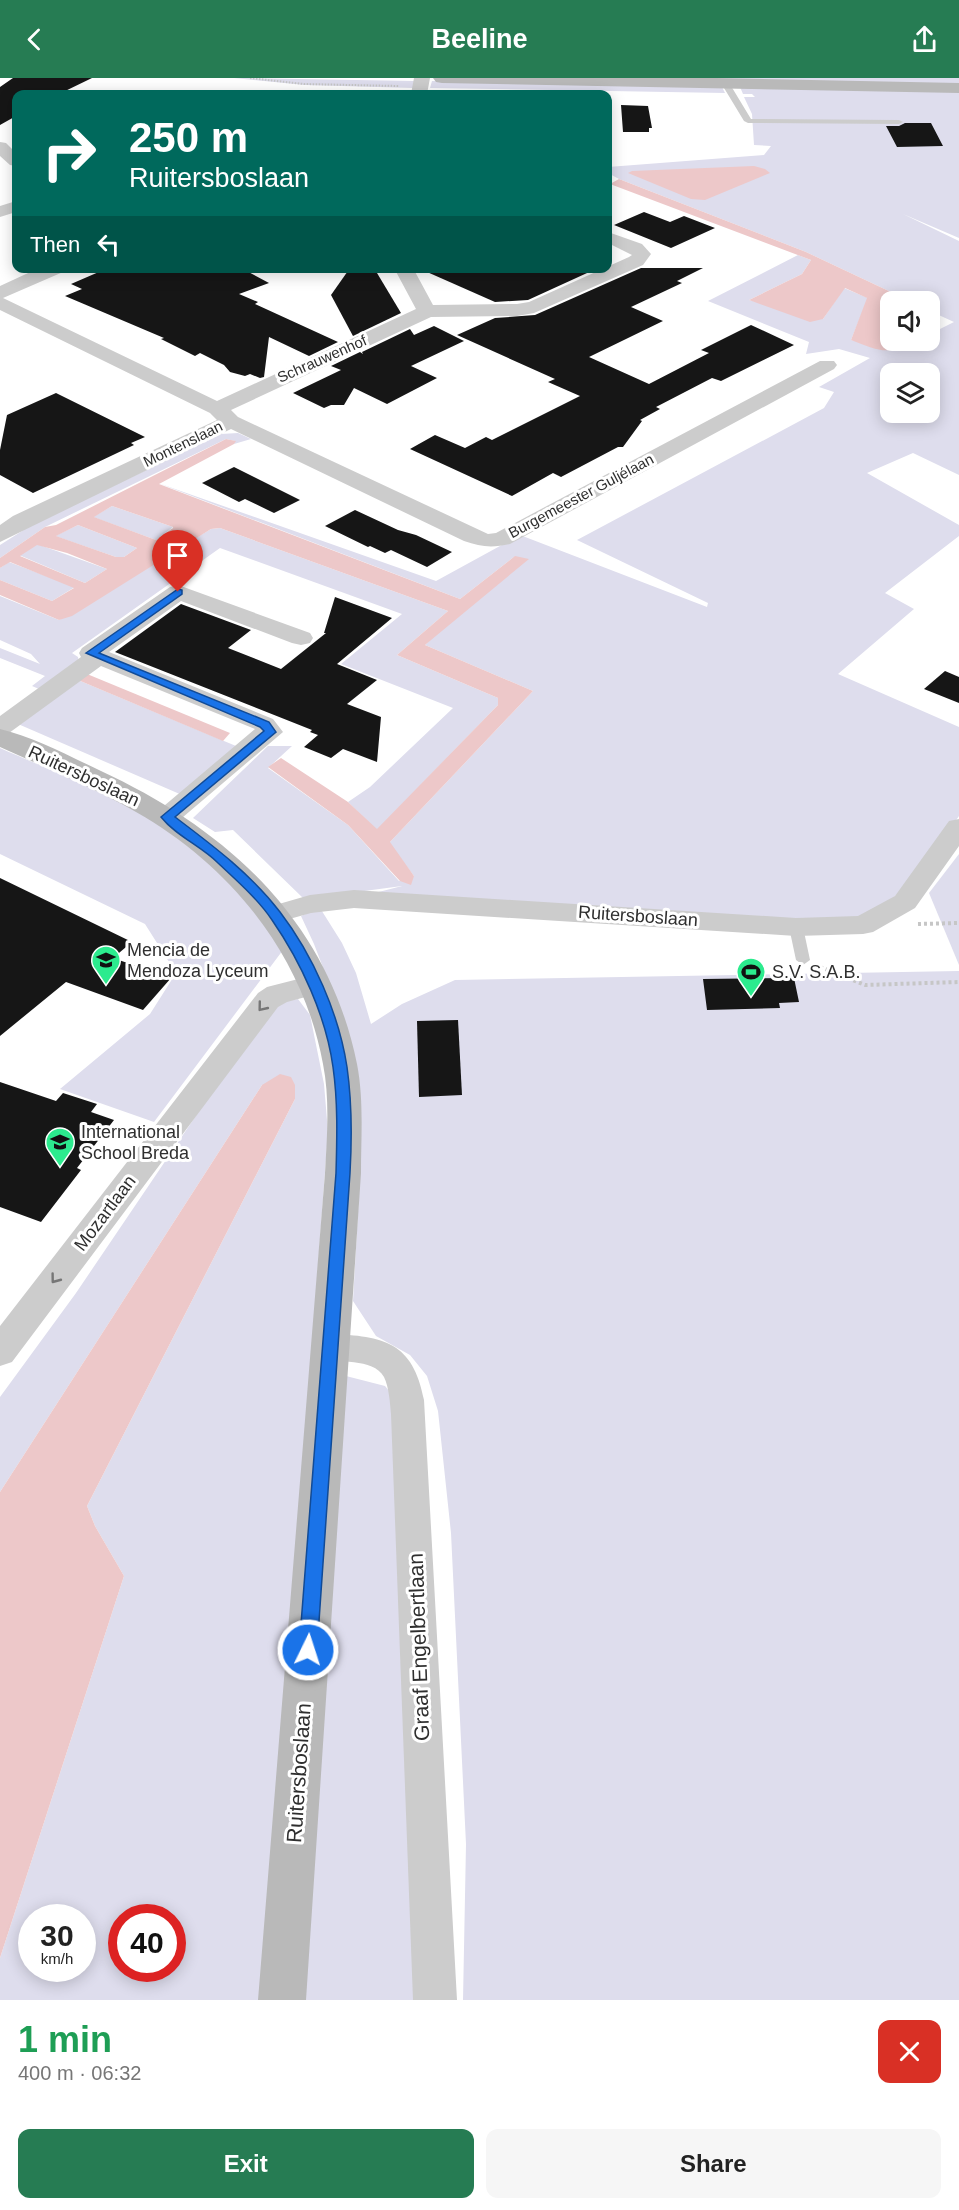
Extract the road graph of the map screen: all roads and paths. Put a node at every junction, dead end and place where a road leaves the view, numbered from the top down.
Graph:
1 (250, 78) edge
2 (442, 78) edge
3 (725, 83) junction
4 (420, 86) edge
5 (959, 88) edge
6 (899, 122) dead end
7 (0, 147) edge
8 (12, 158) edge
9 (612, 239) edge
10 (612, 272) edge
11 (46, 273) edge
12 (406, 273) edge
13 (609, 273) edge
14 (3, 295) edge
15 (428, 311) junction
16 (827, 365) dead end
17 (240, 399) junction
18 (224, 415) junction
19 (0, 511) edge
20 (21, 521) junction
21 (0, 535) edge
22 (301, 638) dead end
23 (98, 656) junction
24 (0, 728) edge
25 (0, 737) edge
26 (167, 817) junction
27 (959, 827) edge
28 (275, 914) junction
29 (796, 927) junction
30 (803, 960) joint
31 (959, 982) edge
32 (314, 985) junction
33 (330, 1348) junction
34 (0, 1352) edge
35 (282, 2000) edge
36 (435, 2000) edge

1 - 4 path
2 - 3 street
3 - 5 street
3 - 6 lane
7 - 8 street
9 - 10 street, Schrauwenhof
11 - 14 street
12 - 15 street
13 - 15 street, Schrauwenhof
14 - 17 street, Montenslaan
14 - 18 street, Montenslaan
15 - 17 street, Schrauwenhof
16 - 18 street, Burgemeester Guljélaan
17 - 18 street, Schrauwenhof
18 - 20 street, Montenslaan
19 - 20 street
20 - 21 street, Montenslaan
22 - 23 street
23 - 24 street
23 - 26 street
25 - 26 street, Ruitersboslaan
26 - 28 street, Ruitersboslaan
27 - 29 street, Ruitersboslaan
28 - 29 street, Ruitersboslaan
28 - 32 street, Ruitersboslaan
29 - 30 lane
30 - 31 path
32 - 33 street, Ruitersboslaan
32 -> 34 street, Mozartlaan
33 - 35 street, Ruitersboslaan
33 - 36 street, Graaf Engelbertlaan

